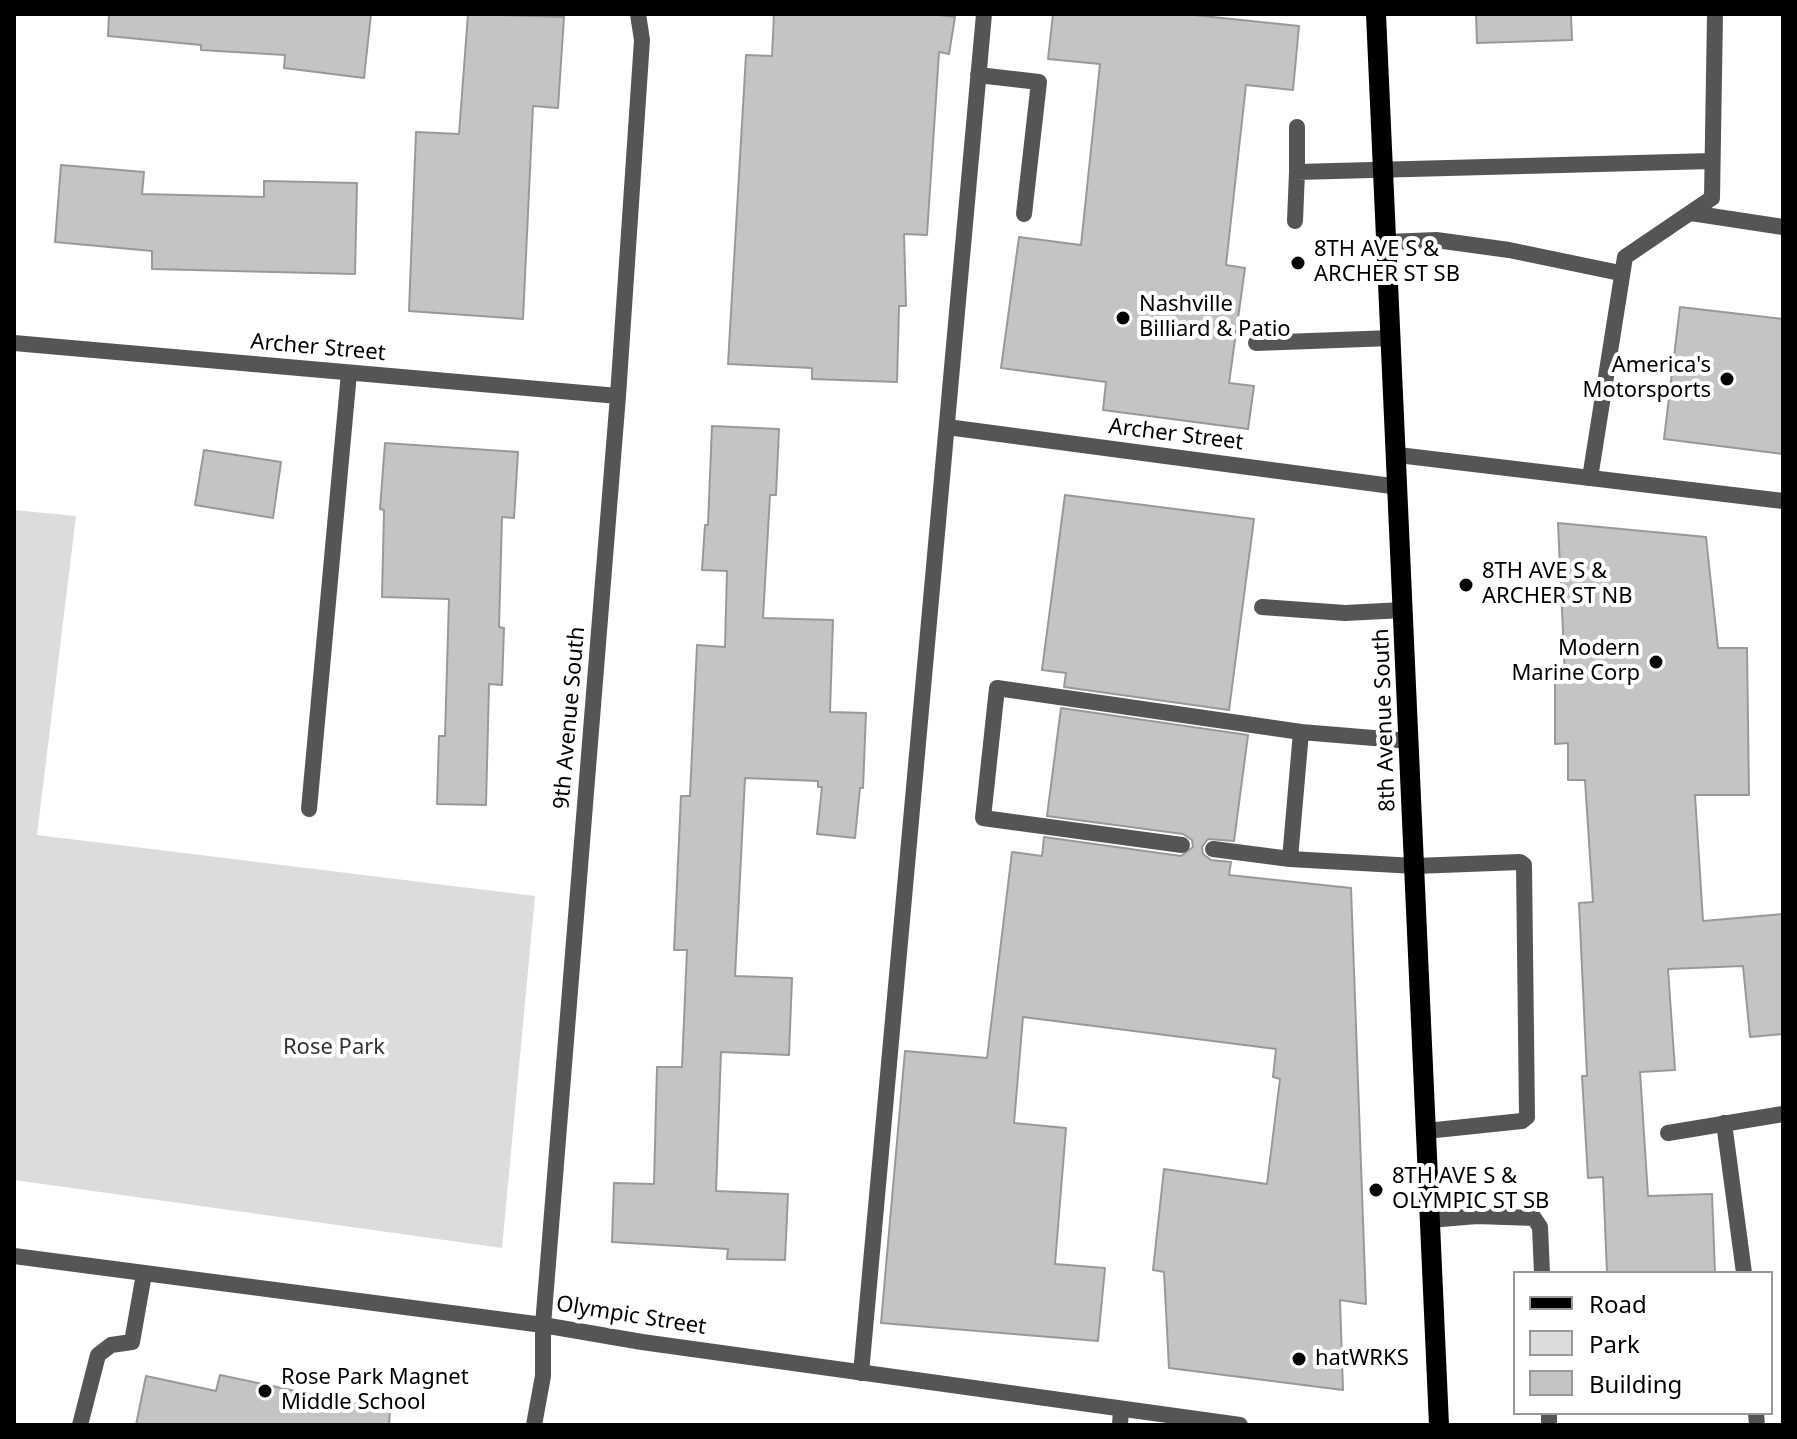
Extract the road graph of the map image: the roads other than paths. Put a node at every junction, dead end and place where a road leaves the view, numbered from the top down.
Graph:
1 (638, 14) edge
2 (984, 14) edge
3 (1376, 14) edge
4 (1715, 14) edge
5 (978, 75) junction
6 (1297, 127) dead end
7 (1712, 161) junction
8 (1384, 171) junction
9 (1297, 172) junction
10 (1691, 213) junction
11 (1024, 214) dead end
12 (1295, 221) dead end
13 (1783, 227) edge
14 (1388, 242) junction
15 (1620, 273) junction
16 (1392, 338) junction
17 (14, 343) edge
18 (1256, 343) dead end
19 (349, 373) junction
20 (618, 396) junction
21 (947, 427) junction
22 (1398, 455) junction
23 (1590, 478) junction
24 (1399, 487) junction
25 (1783, 501) edge
26 (1262, 607) dead end
27 (1404, 610) junction
28 (1301, 732) junction
29 (1410, 741) junction
30 (309, 809) dead end
31 (1182, 845) dead end
32 (1213, 849) dead end
33 (1290, 859) junction
34 (1415, 866) junction
35 (1783, 1114) edge
36 (1724, 1123) junction
37 (1426, 1131) junction
38 (1668, 1133) dead end
39 (1430, 1220) junction
40 (14, 1256) edge
41 (1542, 1271) edge
42 (1744, 1271) edge
43 (144, 1274) junction
44 (543, 1325) junction
45 (861, 1373) junction
46 (1120, 1417) edge
47 (80, 1425) edge
48 (534, 1425) edge
49 (1240, 1425) edge
50 (1439, 1425) edge

1 - 20 street, 9th Avenue South
2 - 5 street
3 - 8 main road, 8th Avenue South
4 - 7 street
5 - 11 street
5 - 21 street
6 - 9 street
7 - 8 street
7 - 10 street
8 - 9 street
8 - 14 main road, 8th Avenue South
9 - 12 street
10 - 13 street
10 - 15 street
14 - 15 street
14 - 16 main road, 8th Avenue South
15 - 23 street
16 - 18 street
16 - 22 main road, 8th Avenue South
17 - 19 street, Archer Street
19 - 20 street, Archer Street
19 - 30 street
20 - 44 street, 9th Avenue South
21 - 24 street, Archer Street
21 - 45 street
22 - 23 street
22 - 24 main road, 8th Avenue South
23 - 25 street
24 - 27 main road, 8th Avenue South
26 - 27 street
27 - 29 main road, 8th Avenue South
28 - 29 street
28 - 31 street
28 - 33 street
29 - 34 main road, 8th Avenue South
32 - 33 street
33 - 34 street
34 - 37 main road, 8th Avenue South
34 - 37 street
35 - 36 street
36 - 38 street
36 - 42 street
37 - 39 main road, 8th Avenue South
39 - 41 street
39 - 50 main road, 8th Avenue South
40 - 43 street, Olympic Street
43 - 44 street, Olympic Street
43 - 47 street
44 - 45 street, Olympic Street
44 - 48 street, 9th Avenue South
45 - 46 street, Olympic Street
46 - 49 street, Olympic Street

